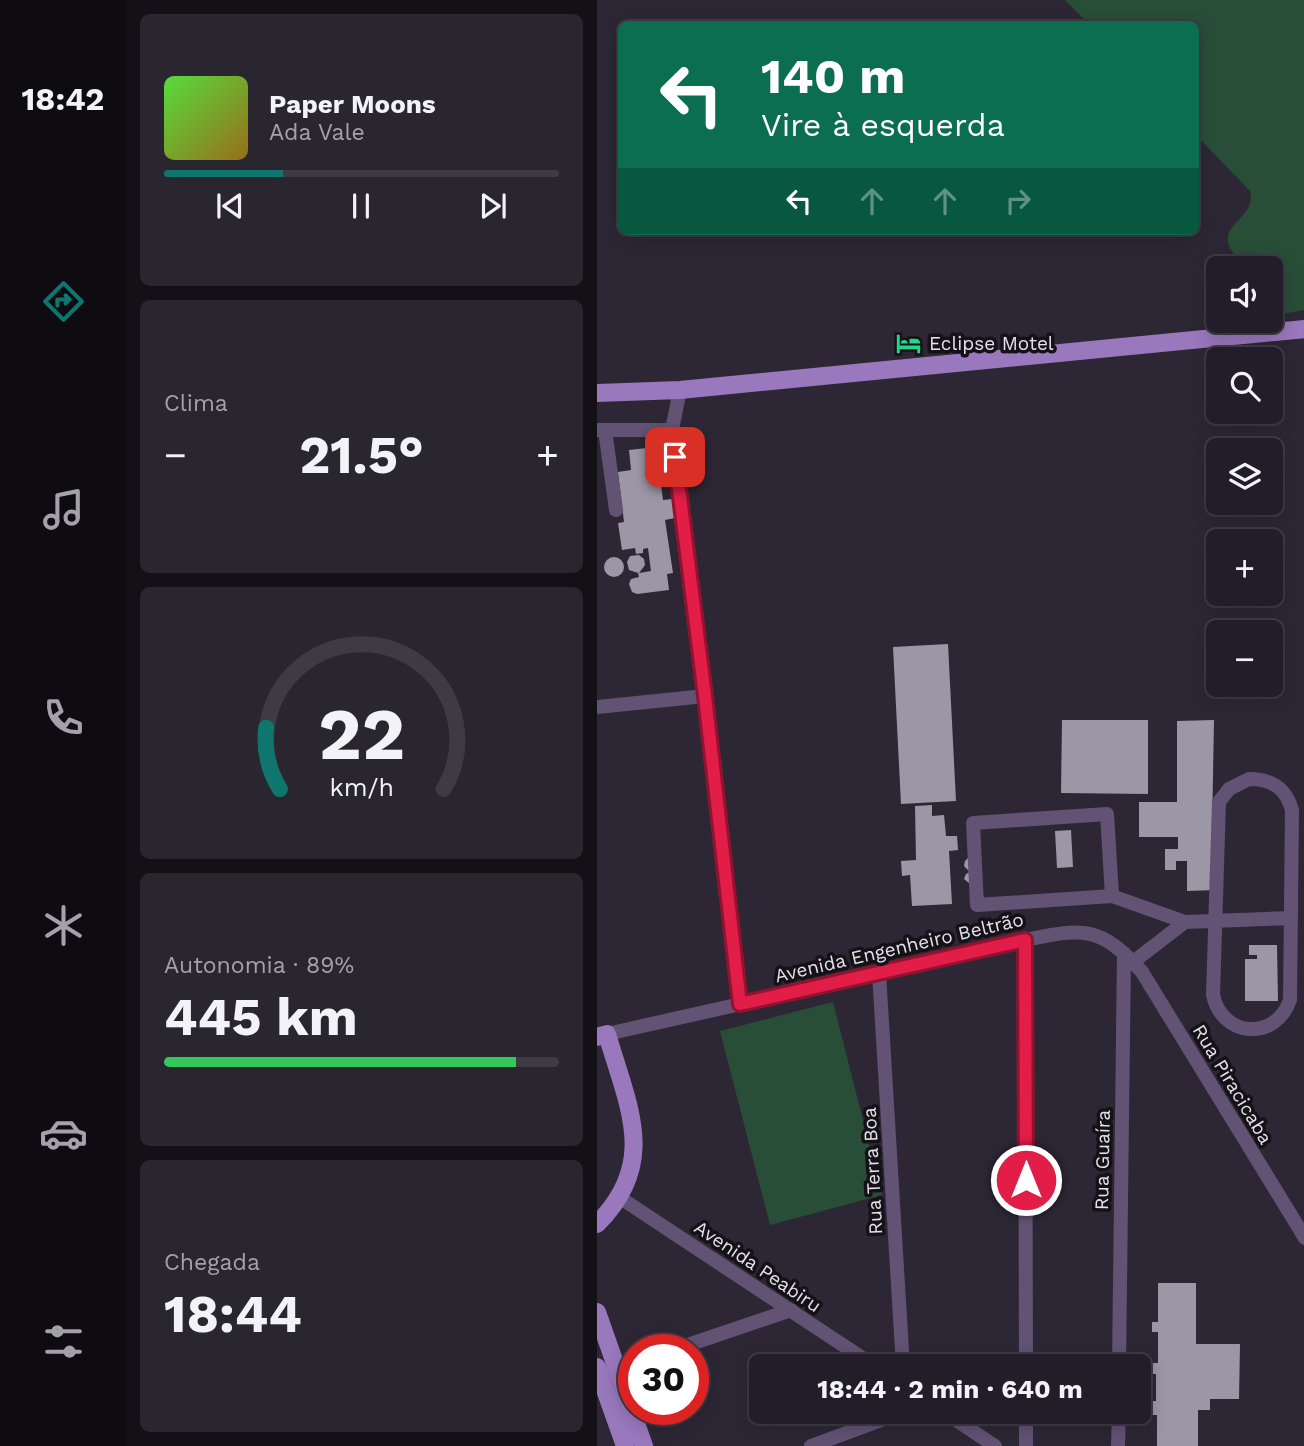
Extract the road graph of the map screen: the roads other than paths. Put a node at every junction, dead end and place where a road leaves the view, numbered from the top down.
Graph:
1 (1304, 329) edge
2 (680, 390) junction
3 (597, 393) edge
4 (601, 430) edge
5 (672, 430) junction
6 (616, 510) dead end
7 (705, 696) junction
8 (597, 706) edge
9 (1112, 896) junction
10 (1291, 918) junction
11 (1215, 921) junction
12 (1185, 922) junction
13 (1025, 940) junction
14 (1128, 957) junction
15 (879, 973) junction
16 (740, 1004) junction
17 (602, 1036) edge
18 (619, 1196) junction
19 (1299, 1222) edge
20 (597, 1224) edge
21 (1304, 1238) edge
22 (791, 1310) junction
23 (597, 1311) edge
24 (709, 1338) edge
25 (857, 1354) edge
26 (902, 1354) edge
27 (1026, 1354) edge
28 (1119, 1354) edge
29 (612, 1369) edge
30 (871, 1424) edge
31 (962, 1424) edge
32 (1026, 1424) edge
33 (1119, 1424) edge
34 (625, 1446) edge
35 (644, 1446) edge
36 (811, 1446) edge
37 (995, 1446) edge
38 (1026, 1446) edge
39 (1118, 1446) edge

1 - 2 main road
2 - 3 main road
2 - 5 street
4 - 5 street
4 - 6 street
5 - 7 street
7 - 8 street
7 - 16 street
9 - 9 street
9 - 12 street
10 - 11 street
10 - 11 street
10 - 11 street
11 - 12 street
12 - 14 street
13 - 14 street, Avenida Engenheiro Beltrão
13 - 15 street, Avenida Engenheiro Beltrão
13 - 27 street
14 - 19 street, Rua Piracicaba
14 - 28 street, Rua Guaíra
15 - 16 street, Avenida Engenheiro Beltrão
15 - 26 street, Rua Terra Boa
16 - 17 street, Avenida Engenheiro Beltrão
17 - 18 main road
18 - 20 main road
18 - 22 street, Avenida Peabiru
19 - 21 street, Rua Piracicaba
22 - 24 street
22 - 25 street, Avenida Peabiru
23 - 29 main road
29 - 34 main road
29 - 35 main road
30 - 36 street
31 - 37 street
32 - 38 street
33 - 39 street

